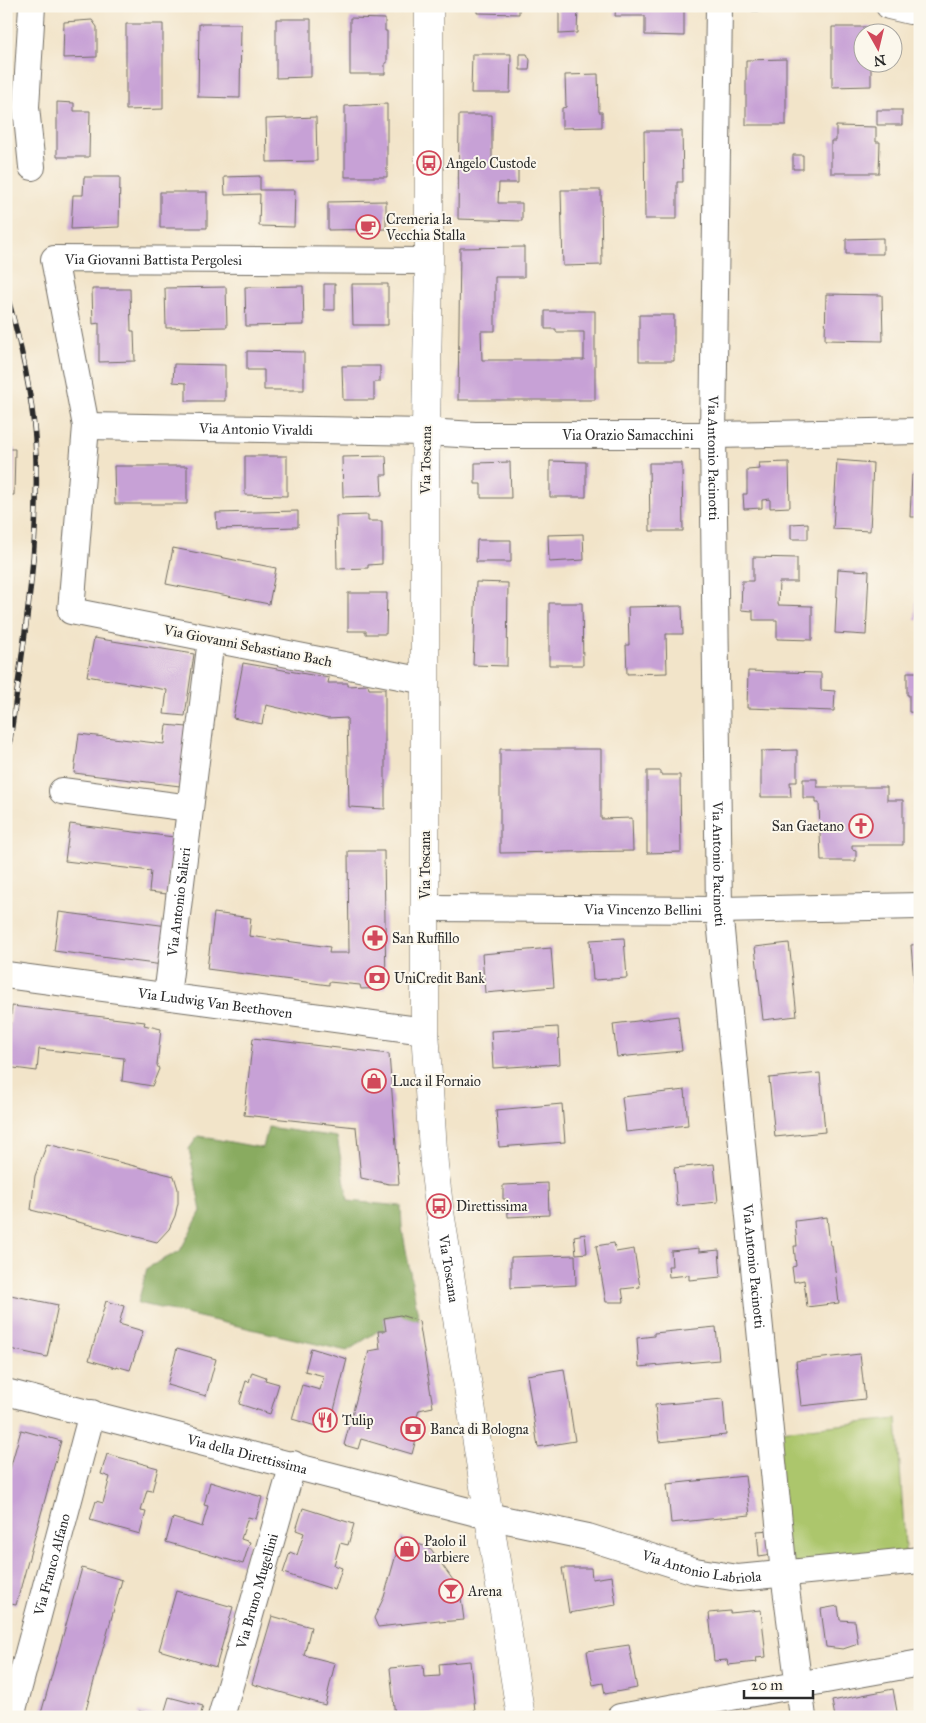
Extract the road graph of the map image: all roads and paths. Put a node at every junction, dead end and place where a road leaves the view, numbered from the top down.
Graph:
1 (32, 6) edge
2 (429, 6) edge
3 (719, 6) edge
4 (889, 6) edge
5 (920, 11) edge
6 (32, 167) dead end
7 (429, 261) junction
8 (86, 426) junction
9 (920, 431) edge
10 (426, 432) junction
11 (713, 434) junction
12 (71, 611) joint
13 (211, 639) junction
14 (425, 681) junction
15 (62, 791) dead end
16 (190, 808) junction
17 (920, 906) edge
18 (425, 908) junction
19 (719, 910) junction
20 (6, 975) edge
21 (167, 996) junction
22 (425, 1031) junction
23 (6, 1392) edge
24 (92, 1413) junction
25 (293, 1464) junction
26 (488, 1516) junction
27 (920, 1560) edge
28 (784, 1574) junction
29 (920, 1663) edge
30 (799, 1684) junction
31 (11, 1717) edge
32 (221, 1717) edge
33 (520, 1717) edge
34 (620, 1717) edge
35 (803, 1717) edge

1 - 6 street
2 - 7 main road, Via Toscana
3 - 11 street, Via Antonio Pacinotti
4 - 5 street
7 - 8 street, Via Giovanni Battista Pergolesi
7 - 10 main road, Via Toscana
8 - 10 street, Via Antonio Vivaldi
8 - 12 street, Via Giovanni Battista Pergolesi
9 - 11 street, Via Orazio Samacchini
10 - 11 street, Via Orazio Samacchini
10 - 14 main road, Via Toscana
11 - 19 street, Via Antonio Pacinotti
12 - 13 street, Via Giovanni Sebastiano Bach
13 - 14 street, Via Giovanni Sebastiano Bach
13 - 16 street, Via Antonio Salieri
14 - 18 main road, Via Toscana
15 - 16 street
16 - 21 street, Via Antonio Salieri
17 - 19 street, Via Vincenzo Bellini
18 - 19 street, Via Vincenzo Bellini
18 - 22 main road, Via Toscana
19 - 28 street, Via Antonio Pacinotti
20 - 21 street, Via Ludwig Van Beethoven
21 - 22 street, Via Ludwig Van Beethoven
22 - 26 main road, Via Toscana
23 - 24 street, Via della Direttissima
24 - 25 street, Via della Direttissima
24 - 31 street, Via Franco Alfano
25 - 26 street, Via della Direttissima
25 - 32 street, Via Bruno Mugellini
26 - 28 street, Via Antonio Labriola
26 - 33 main road, Via Toscana
27 - 28 street, Via Antonio Labriola
28 - 30 street, Via Antonio Pacinotti
29 - 30 street
30 - 34 street
30 - 35 street, Via Antonio Pacinotti

